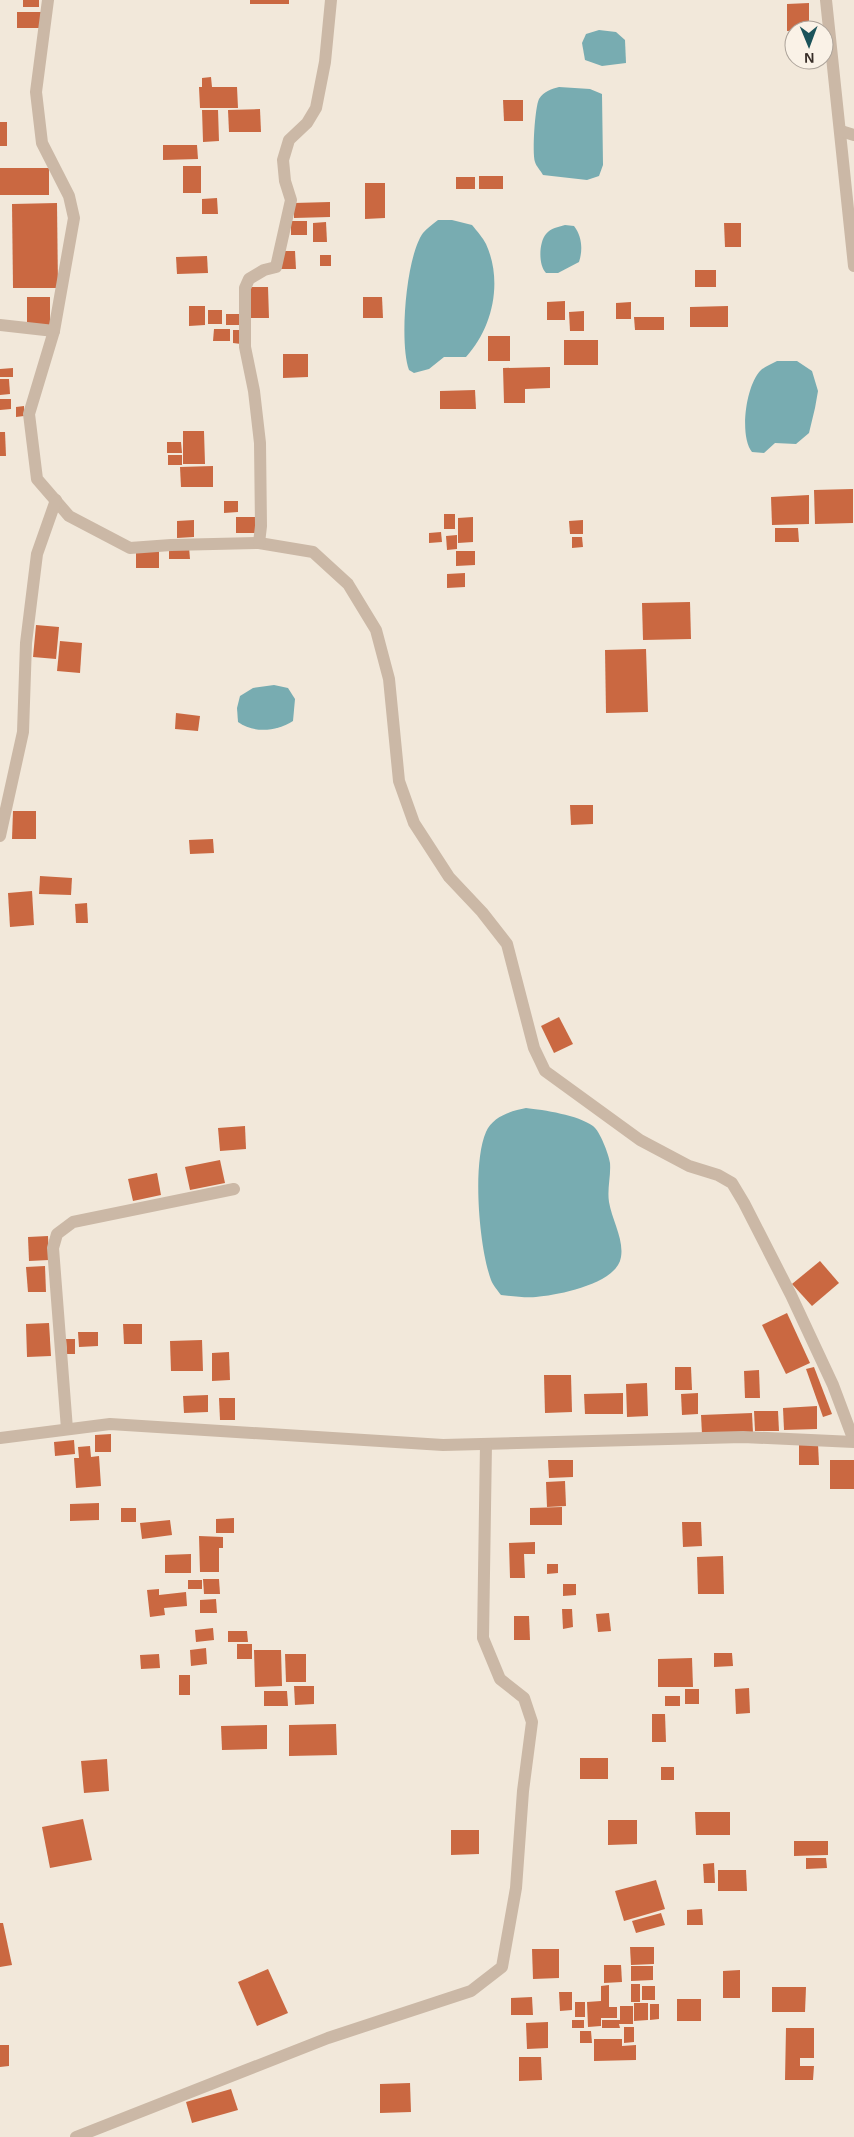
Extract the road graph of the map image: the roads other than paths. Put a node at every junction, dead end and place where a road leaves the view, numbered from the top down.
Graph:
1 (48, 0) edge
2 (331, 0) edge
3 (826, 0) edge
4 (841, 131) junction
5 (854, 135) edge
6 (854, 266) edge
7 (0, 325) edge
8 (54, 331) junction
9 (56, 500) junction
10 (259, 543) junction
11 (0, 836) edge
12 (234, 1189) dead end
13 (67, 1429) junction
14 (0, 1438) edge
15 (854, 1441) edge
16 (486, 1444) junction
17 (76, 2137) edge

1 - 8 street
2 - 10 street
3 - 4 street
4 - 5 street
4 - 6 street
7 - 8 street
8 - 9 street
9 - 10 street
9 - 11 street
10 - 15 street
12 - 13 street
13 - 14 street
13 - 16 street
15 - 16 street
16 - 17 street

